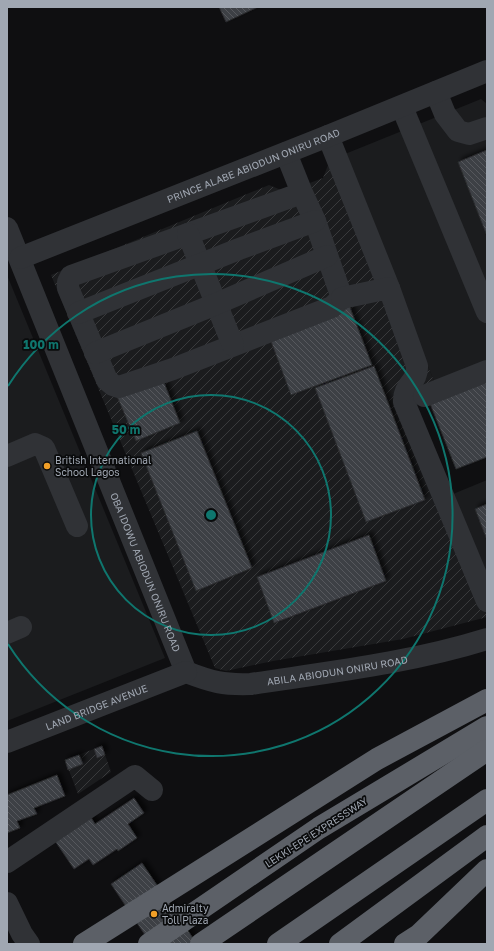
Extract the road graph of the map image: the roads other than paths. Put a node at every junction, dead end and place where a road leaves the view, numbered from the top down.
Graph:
1 (486, 73) edge
2 (436, 92) junction
3 (402, 107) junction
4 (487, 128) edge
5 (328, 136) junction
6 (286, 153) junction
7 (302, 193) junction
8 (315, 221) junction
9 (7, 228) edge
10 (188, 234) junction
11 (327, 256) junction
12 (20, 258) junction
13 (201, 264) junction
14 (389, 288) junction
15 (342, 298) junction
16 (216, 304) junction
17 (487, 312) edge
18 (78, 313) junction
19 (234, 345) junction
20 (95, 353) junction
21 (487, 371) edge
22 (424, 396) dead end
23 (7, 456) edge
24 (77, 526) dead end
25 (487, 601) edge
26 (487, 639) edge
27 (186, 672) junction
28 (487, 700) edge
29 (487, 726) edge
30 (7, 742) edge
31 (487, 750) edge
32 (152, 790) dead end
33 (487, 800) edge
34 (487, 836) edge
35 (7, 862) edge
36 (487, 870) edge
37 (7, 903) edge
38 (29, 944) edge
39 (84, 944) edge
40 (149, 944) edge
41 (201, 944) edge
42 (278, 944) edge
43 (340, 944) edge
44 (405, 944) edge

1 - 2 street, PRINCE ALABE ABIODUN ONIRU ROAD
2 - 3 street, PRINCE ALABE ABIODUN ONIRU ROAD
2 - 4 street
3 - 5 street, PRINCE ALABE ABIODUN ONIRU ROAD
3 - 17 street
5 - 6 street, PRINCE ALABE ABIODUN ONIRU ROAD
5 - 14 street
6 - 7 street
6 - 12 street, PRINCE ALABE ABIODUN ONIRU ROAD
7 - 8 street
7 - 10 street
8 - 11 street
8 - 13 street
9 - 12 street, OBA IDOWU ABIODUN ONIRU ROAD
10 - 13 street
10 - 18 street
11 - 15 street
11 - 16 street
12 - 27 street, OBA IDOWU ABIODUN ONIRU ROAD
13 - 16 street
13 - 18 street
14 - 15 street
14 - 25 street
15 - 19 street
16 - 19 street
16 - 20 street
18 - 20 street
19 - 20 street
21 - 22 street
23 - 24 street
26 - 27 street, ABILA ABIODUN ONIRU ROAD
27 - 30 street, LAND BRIDGE AVENUE
28 - 39 highway
29 - 40 highway, LEKKI-EPE EXPRESSWAY
31 - 41 highway
32 - 35 street
33 - 42 highway
34 - 43 highway
36 - 44 highway
37 - 38 street

